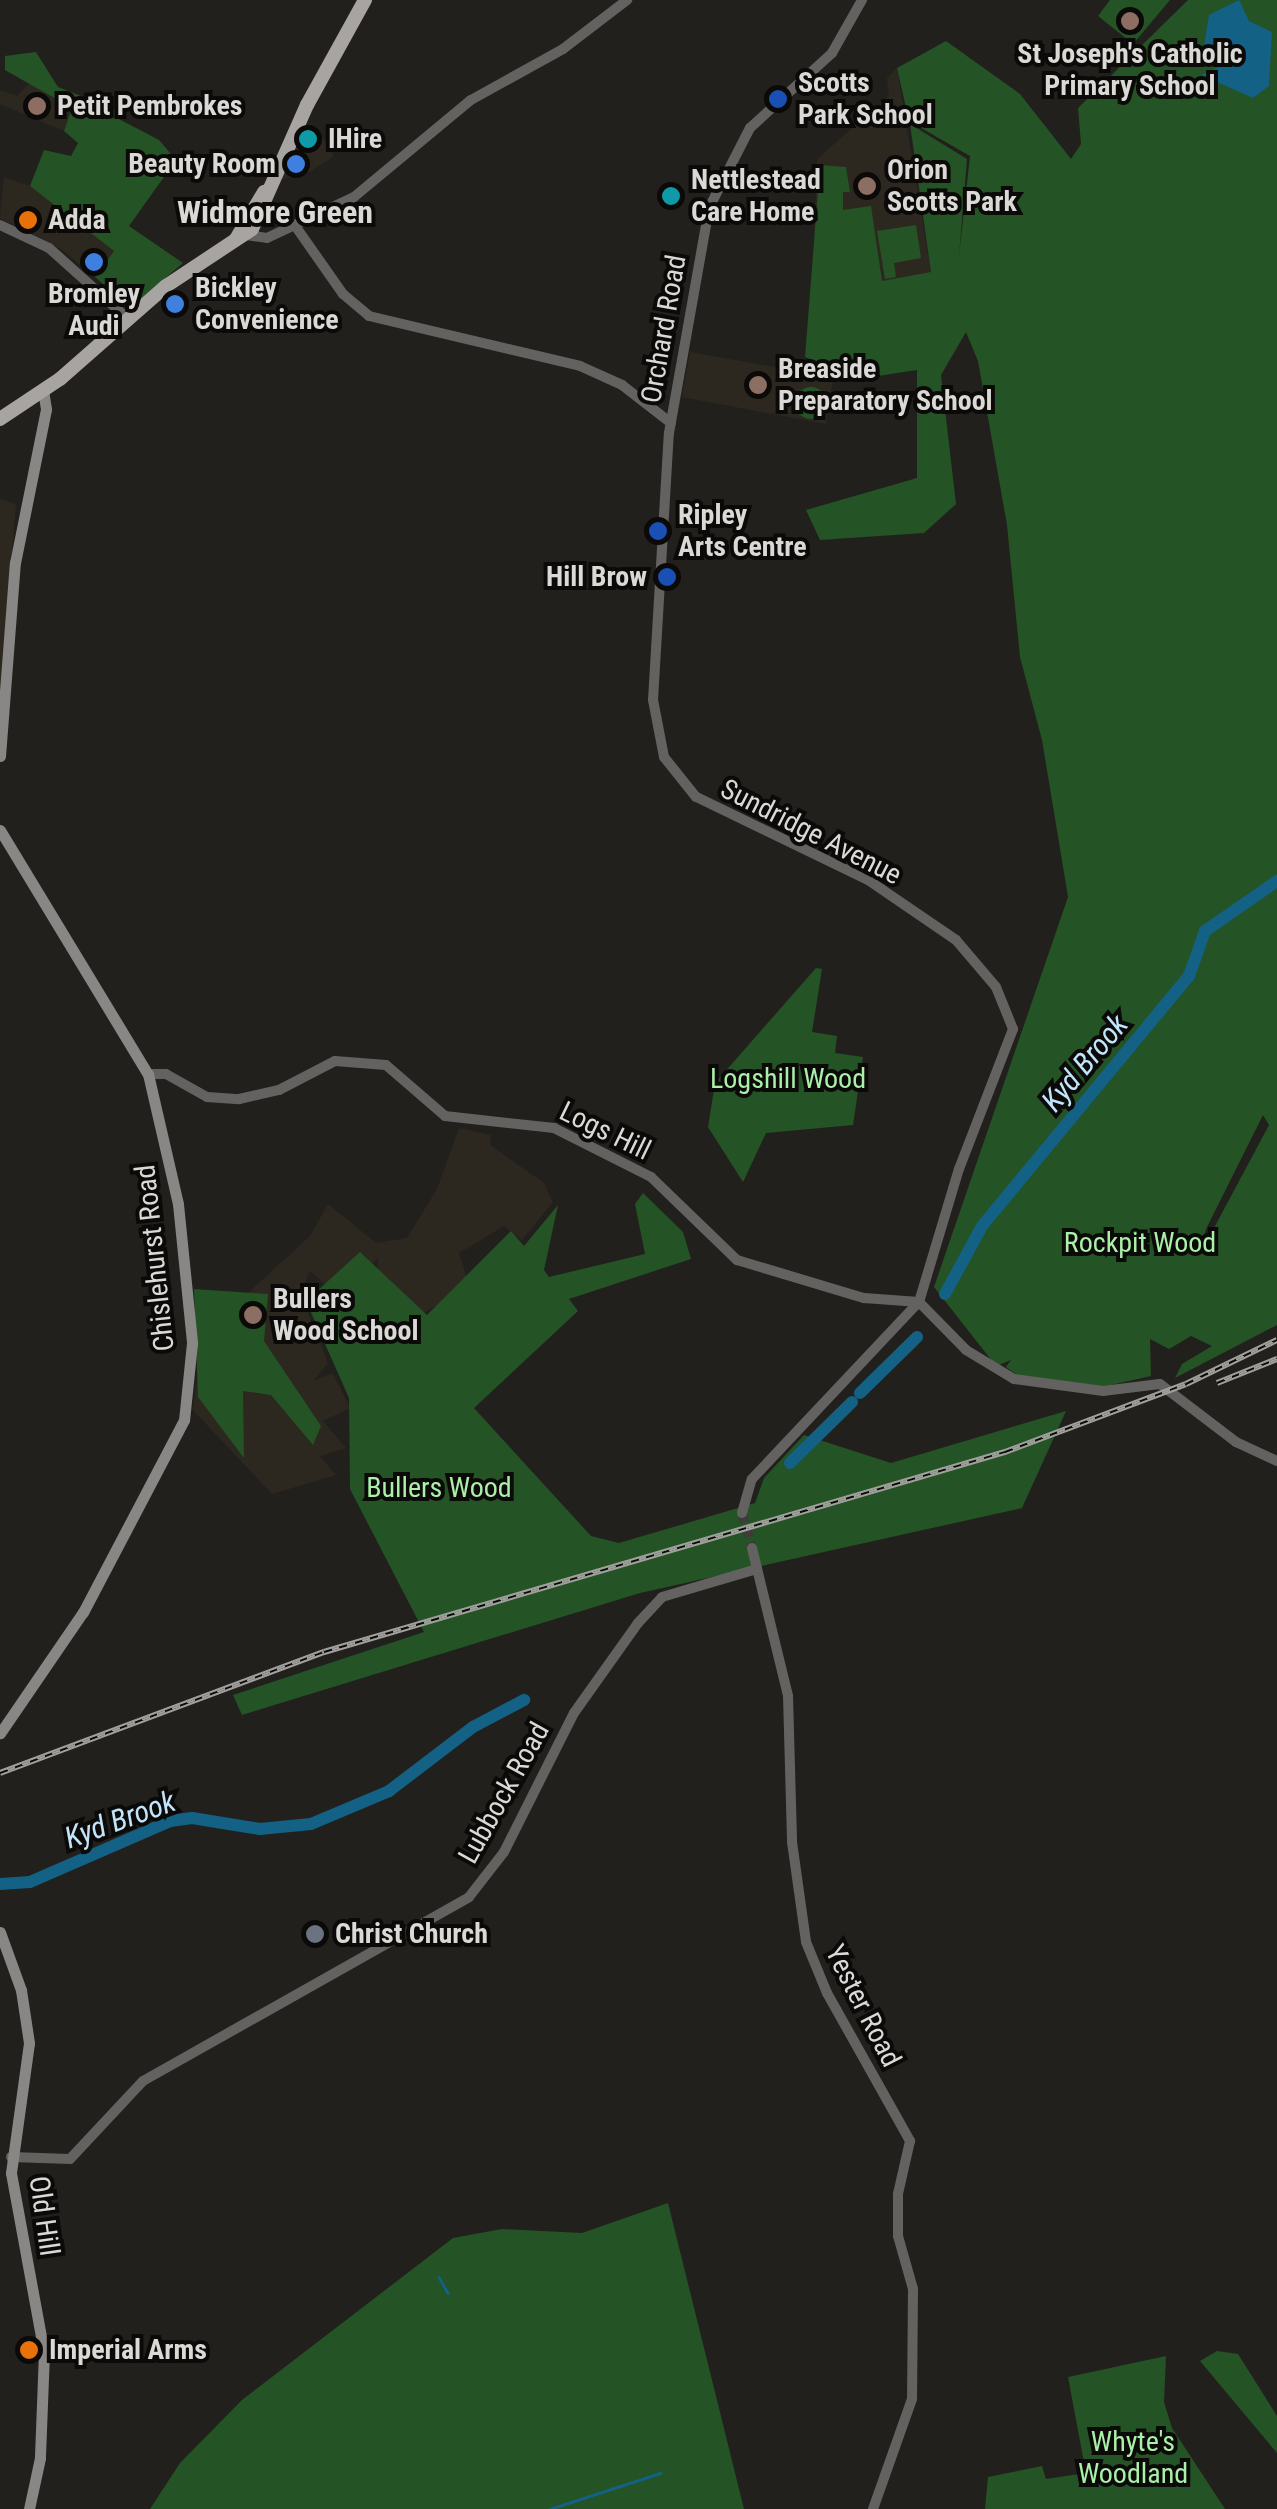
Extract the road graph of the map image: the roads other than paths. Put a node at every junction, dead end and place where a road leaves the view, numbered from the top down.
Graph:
1 (365, 0) edge
2 (628, 0) edge
3 (862, 0) edge
4 (253, 218) junction
5 (0, 224) edge
6 (296, 227) junction
7 (275, 233) junction
8 (241, 237) junction
9 (128, 318) junction
10 (42, 391) junction
11 (0, 419) edge
12 (670, 422) junction
13 (0, 756) edge
14 (0, 830) edge
15 (148, 1074) junction
16 (919, 1302) junction
17 (1277, 1461) edge
18 (742, 1513) tunnel mouth
19 (752, 1548) tunnel mouth
20 (756, 1569) junction
21 (0, 1733) edge
22 (0, 1932) edge
23 (11, 2158) junction
24 (28, 2509) edge
25 (874, 2509) edge

1 - 4 main road
2 - 6 street
3 - 12 street, Orchard Road
4 - 7 street
4 - 8 main road
5 - 9 street
6 - 7 street
6 - 12 street
7 - 8 street
8 - 9 main road
9 - 10 main road
10 - 11 main road
10 - 13 main road
12 - 16 street, Sundridge Avenue
14 - 15 main road, Chislehurst Road
15 - 16 street, Logs Hill
15 - 21 main road, Chislehurst Road
16 - 17 street
16 - 18 street, Sundridge Avenue
19 - 20 street, Yester Road
20 - 23 street, Lubbock Road
20 - 25 street, Yester Road
22 - 23 main road, Old Hill
23 - 24 main road, Old Hill

